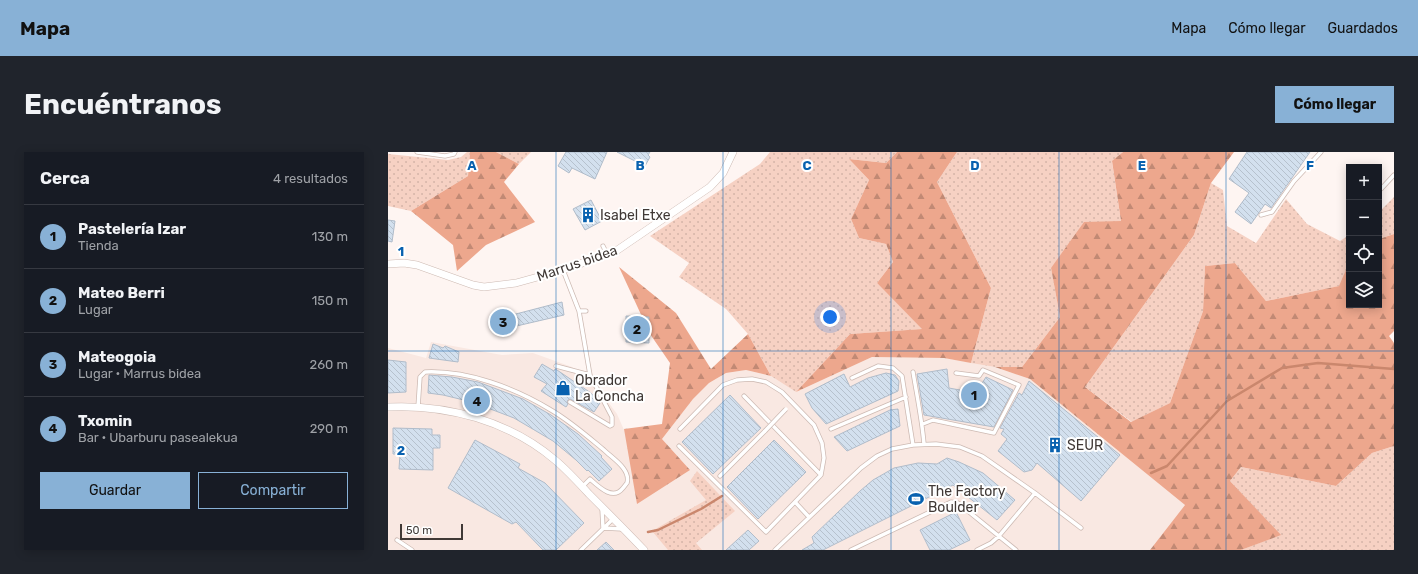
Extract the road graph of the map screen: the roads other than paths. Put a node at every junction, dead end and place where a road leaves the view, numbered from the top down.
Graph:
1 (417, 152) edge
2 (455, 152) edge
3 (733, 152) edge
4 (1321, 152) edge
5 (1394, 175) edge
6 (1382, 188) edge
7 (1261, 215) dead end
8 (604, 246) dead end
9 (607, 254) junction
10 (388, 264) edge
11 (563, 270) junction
12 (573, 295) junction
13 (567, 296) dead end
14 (579, 311) junction
15 (586, 312) dead end
16 (556, 366) dead end
17 (913, 372) dead end
18 (956, 374) dead end
19 (590, 375) junction
20 (852, 378) dead end
21 (744, 396) dead end
22 (906, 397) junction
23 (570, 402) dead end
24 (792, 403) junction
25 (388, 407) edge
26 (418, 408) junction
27 (923, 424) junction
28 (831, 429) dead end
29 (680, 430) dead end
30 (924, 444) junction
31 (913, 445) junction
32 (679, 446) dead end
33 (821, 475) junction
34 (720, 476) dead end
35 (582, 487) junction
36 (1035, 493) junction
37 (795, 502) junction
38 (602, 507) junction
39 (809, 517) junction
40 (613, 518) junction
41 (603, 528) junction
42 (1081, 528) dead end
43 (624, 529) junction
44 (999, 536) junction
45 (397, 540) dead end
46 (412, 550) edge
47 (581, 550) edge
48 (644, 550) edge
49 (775, 550) edge
50 (851, 550) edge
51 (977, 550) edge
52 (1016, 550) edge

1 - 2 lane
3 - 9 street, Marrus bidea
4 - 7 lane
5 - 6 lane
8 - 9 lane
9 - 11 street, Marrus bidea
10 - 11 street, Marrus bidea
11 - 12 lane
12 - 13 lane
12 - 14 lane
14 - 15 lane
14 - 19 lane
16 - 19 lane
17 - 27 lane
18 - 27 lane
19 - 23 lane
20 - 22 lane
21 - 33 lane
22 - 28 lane
22 - 31 lane
24 - 29 lane
24 - 33 lane
24 - 34 lane, bridge
25 - 26 street
26 - 35 street
26 - 35 lane
27 - 30 lane
30 - 31 lane
30 - 36 lane
31 - 39 lane
32 - 37 lane
33 - 37 lane
35 - 38 street
36 - 42 lane
36 - 44 lane
37 - 39 lane
38 - 40 street
38 - 41 lane
39 - 49 lane
40 - 41 lane
40 - 43 street
41 - 43 lane
41 - 47 lane
43 - 48 street
44 - 50 lane
44 - 51 lane
44 - 52 lane
45 - 46 lane

